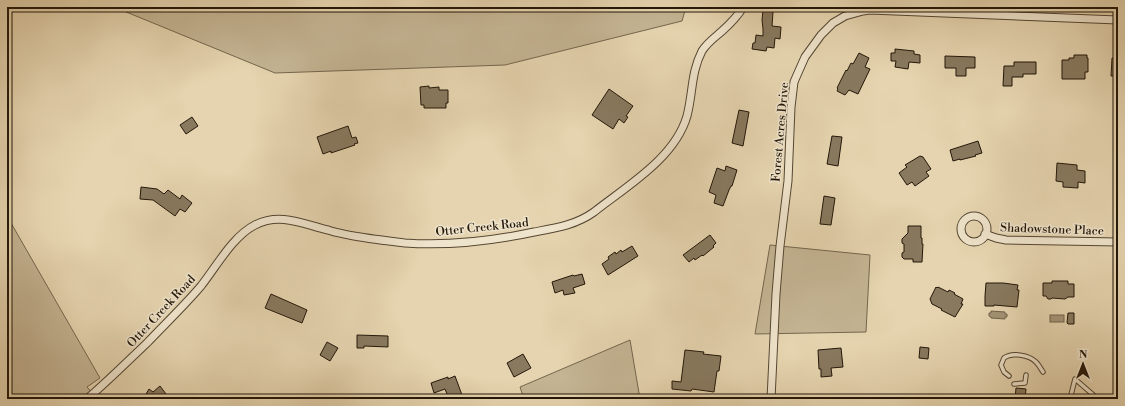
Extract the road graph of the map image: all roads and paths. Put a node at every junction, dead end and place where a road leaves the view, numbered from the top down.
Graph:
1 (743, 7) edge
2 (1118, 20) edge
3 (985, 234) dead end
4 (1118, 242) edge
5 (1043, 372) dead end
6 (1026, 375) dead end
7 (1009, 376) dead end
8 (1014, 384) dead end
9 (87, 399) edge
10 (771, 399) edge
11 (1070, 399) edge
12 (1098, 399) edge

1 - 9 street, Otter Creek Road
2 - 10 street, Forest Acres Drive
3 - 4 street, Shadowstone Place
5 - 7 lane
6 - 8 lane
11 - 12 lane

